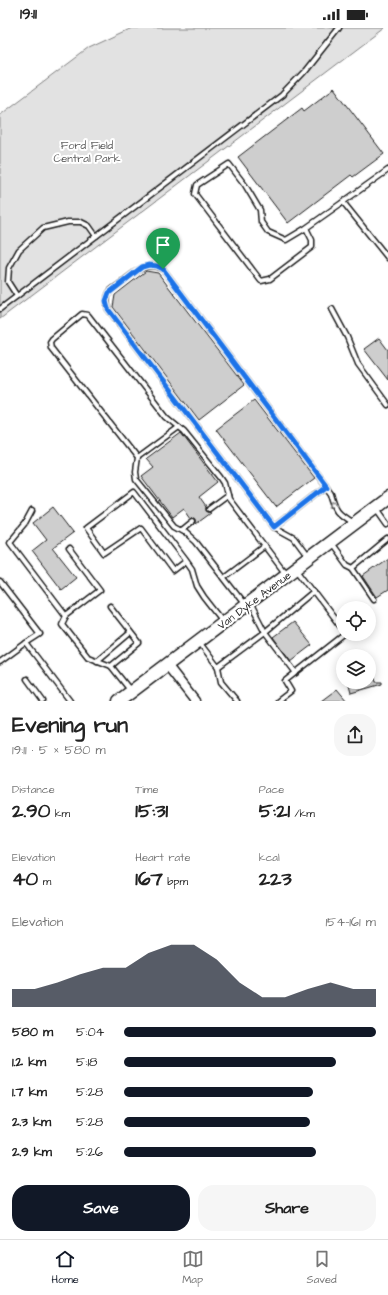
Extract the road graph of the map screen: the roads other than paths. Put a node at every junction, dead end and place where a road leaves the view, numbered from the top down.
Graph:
1 (339, 28) edge
2 (388, 170) edge
3 (343, 202) junction
4 (306, 228) junction
5 (96, 236) junction
6 (388, 258) edge
7 (17, 296) junction
8 (0, 308) edge
9 (332, 309) dead end
10 (388, 405) edge
11 (179, 427) junction
12 (137, 458) junction
13 (326, 486) junction
14 (228, 495) junction
15 (388, 498) edge
16 (376, 507) junction
17 (209, 509) dead end
18 (32, 511) dead end
19 (193, 521) dead end
20 (355, 523) junction
21 (388, 524) edge
22 (274, 527) junction
23 (182, 530) junction
24 (388, 539) edge
25 (330, 542) junction
26 (265, 546) junction
27 (69, 550) dead end
28 (309, 558) junction
29 (186, 561) junction
30 (353, 568) junction
31 (291, 571) junction
32 (224, 578) junction
33 (0, 582) edge
34 (314, 591) junction
35 (374, 599) dead end
36 (248, 604) junction
37 (110, 606) dead end
38 (66, 616) junction
39 (336, 621) edge
40 (223, 622) junction
41 (265, 632) junction
42 (130, 633) junction
43 (198, 641) junction
44 (336, 641) edge
45 (26, 644) junction
46 (97, 660) junction
47 (0, 662) edge
48 (167, 665) junction
49 (111, 666) junction
50 (218, 667) junction
51 (296, 673) junction
52 (27, 679) dead end
53 (131, 692) junction
54 (43, 701) edge
55 (70, 701) edge
56 (119, 701) edge
57 (195, 701) edge
58 (237, 701) edge
59 (278, 701) edge

1 - 5 lane
2 - 3 lane
3 - 4 lane
3 - 6 lane
4 - 4 lane
5 - 7 lane
5 - 7 lane
7 - 8 lane
9 - 10 lane
11 - 12 lane
11 - 12 lane
11 - 14 lane
12 - 23 lane
20 -> 13 lane
13 - 22 lane
13 - 22 lane
14 - 17 lane
14 - 26 lane
15 - 16 main road, Van Dyke Avenue
16 - 20 main road, Van Dyke Avenue
16 - 21 lane
18 - 38 lane
19 - 23 lane
20 - 25 main road, Van Dyke Avenue
22 - 28 lane
23 - 32 lane
24 - 30 lane
25 - 28 main road, Van Dyke Avenue
25 - 30 lane
26 - 31 lane
26 - 32 lane
27 - 38 lane
28 - 31 main road, Van Dyke Avenue
29 - 29 lane
29 - 40 lane
30 - 35 lane
31 - 34 lane
31 - 36 main road, Van Dyke Avenue
32 - 36 lane
33 - 45 lane
34 - 39 lane
34 - 41 lane
36 - 40 main road, Van Dyke Avenue
36 - 41 lane
37 - 42 lane
38 - 46 lane
40 - 43 main road, Van Dyke Avenue
41 - 50 lane
41 - 51 lane
42 - 46 lane
42 - 49 lane
43 - 48 main road, Van Dyke Avenue
43 - 50 lane
44 - 51 lane
45 - 47 lane
45 - 55 lane
46 - 49 lane
48 - 53 main road, Van Dyke Avenue
48 - 57 street
49 - 53 lane
50 - 58 lane
51 - 59 lane
52 - 54 lane
53 - 56 main road, Van Dyke Avenue

